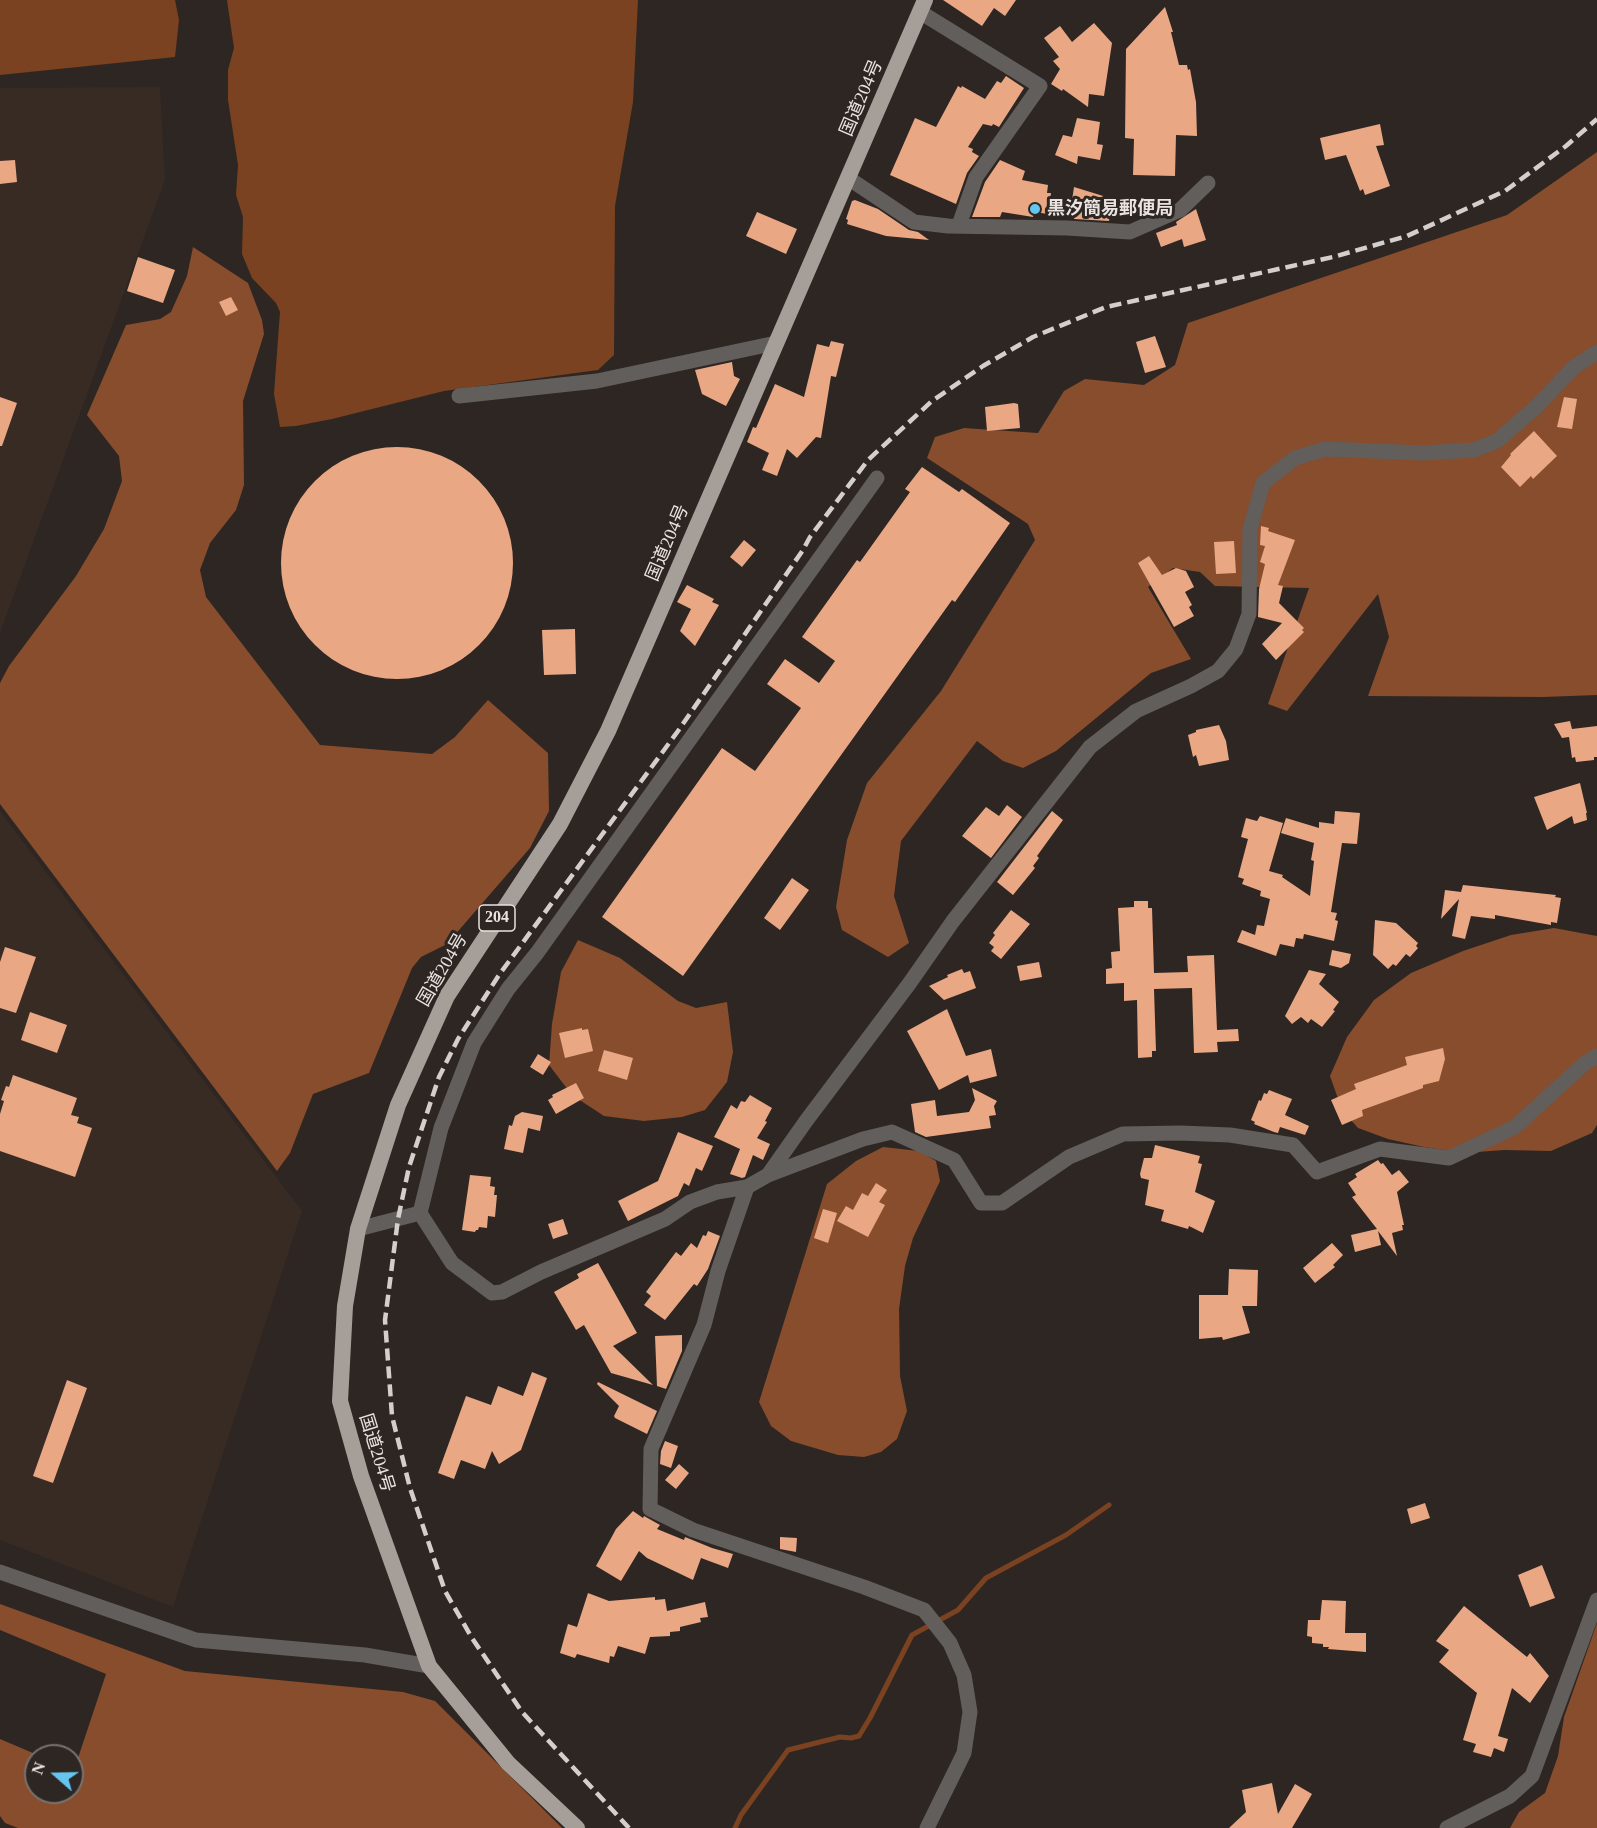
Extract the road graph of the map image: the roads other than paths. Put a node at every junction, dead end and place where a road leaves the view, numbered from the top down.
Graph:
1 (923, 6) edge
2 (848, 178) junction
3 (1208, 183) dead end
4 (959, 225) junction
5 (776, 343) junction
6 (1597, 352) edge
7 (459, 396) dead end
8 (877, 478) dead end
9 (1597, 1056) edge
10 (768, 1175) junction
11 (747, 1187) junction
12 (420, 1213) junction
13 (358, 1229) junction
14 (0, 1572) edge
15 (1597, 1600) edge
16 (429, 1666) junction
17 (577, 1828) edge
18 (927, 1828) edge
19 (1447, 1828) edge

1 - 2 highway, 国道204号 / 204
1 - 4 street
2 - 4 street
2 - 5 highway, 国道204号 / 204
3 - 4 street
5 - 7 street
5 - 13 highway, 国道204号 / 204
6 - 10 street
8 - 12 street
9 - 10 street
10 - 11 street
11 - 12 street
11 - 18 street
12 - 13 street
13 - 16 highway, 国道204号 / 204
14 - 16 street
15 - 19 street
16 - 17 highway, 国道204号 / 204

